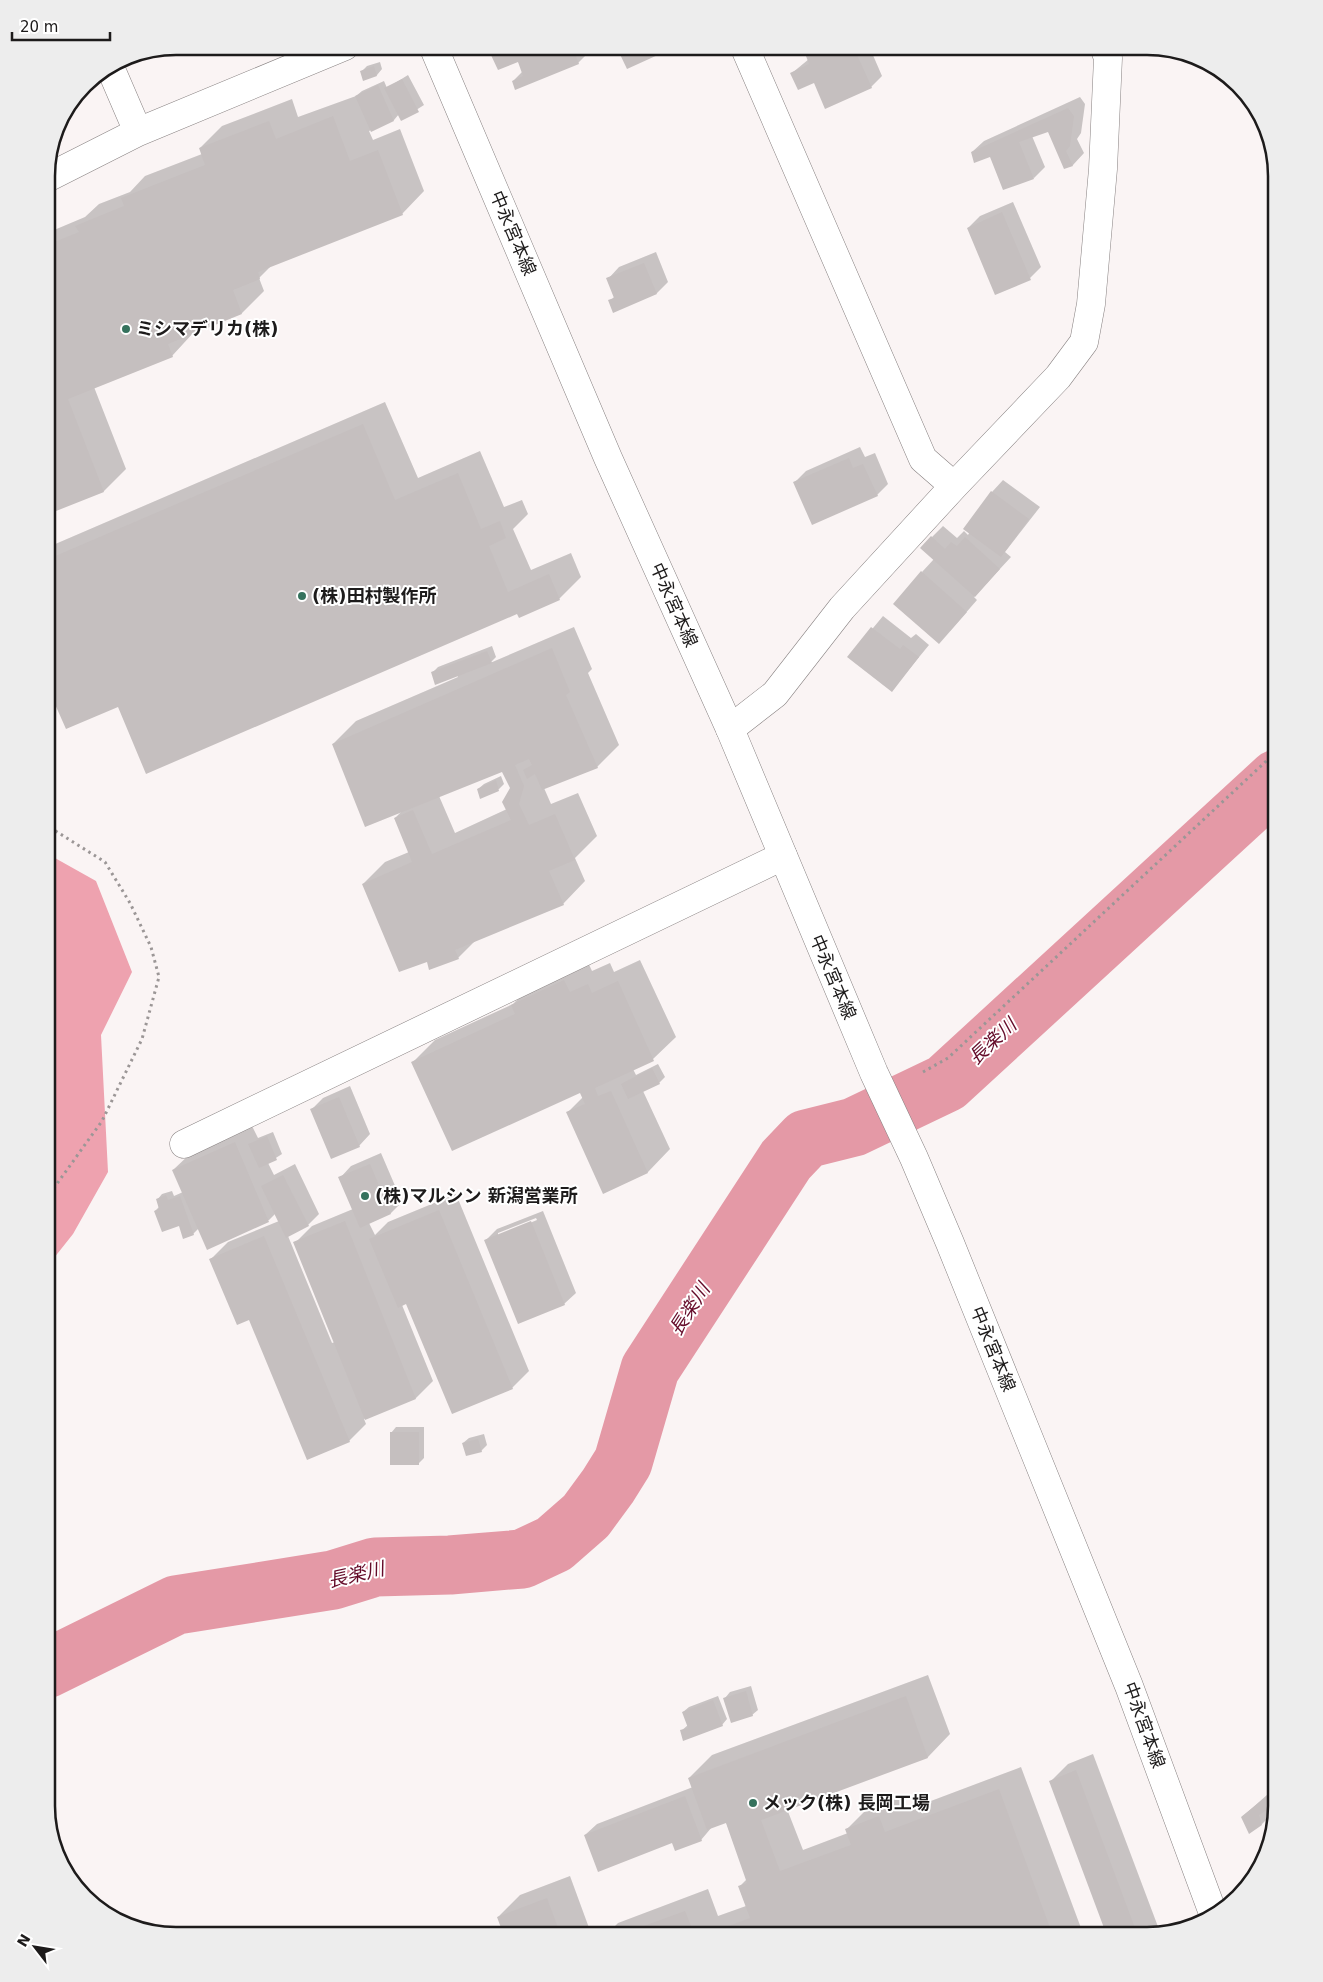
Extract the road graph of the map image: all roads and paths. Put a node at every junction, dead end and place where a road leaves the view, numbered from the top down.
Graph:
1 (323, 55) edge
2 (437, 55) edge
3 (748, 55) edge
4 (1107, 55) edge
5 (113, 73) edge
6 (138, 132) junction
7 (55, 174) edge
8 (954, 486) junction
9 (730, 729) junction
10 (1268, 760) edge
11 (55, 830) edge
12 (783, 856) junction
13 (923, 1072) dead end
14 (184, 1144) dead end
15 (55, 1186) edge
16 (1211, 1908) edge

1 - 6 street
2 - 9 street, 中永宮本線
3 - 8 street
4 - 8 street
5 - 6 street
6 - 7 street
8 - 9 street
9 - 12 street, 中永宮本線
10 - 13 path
11 - 15 path
12 - 14 street
12 - 16 street, 中永宮本線

